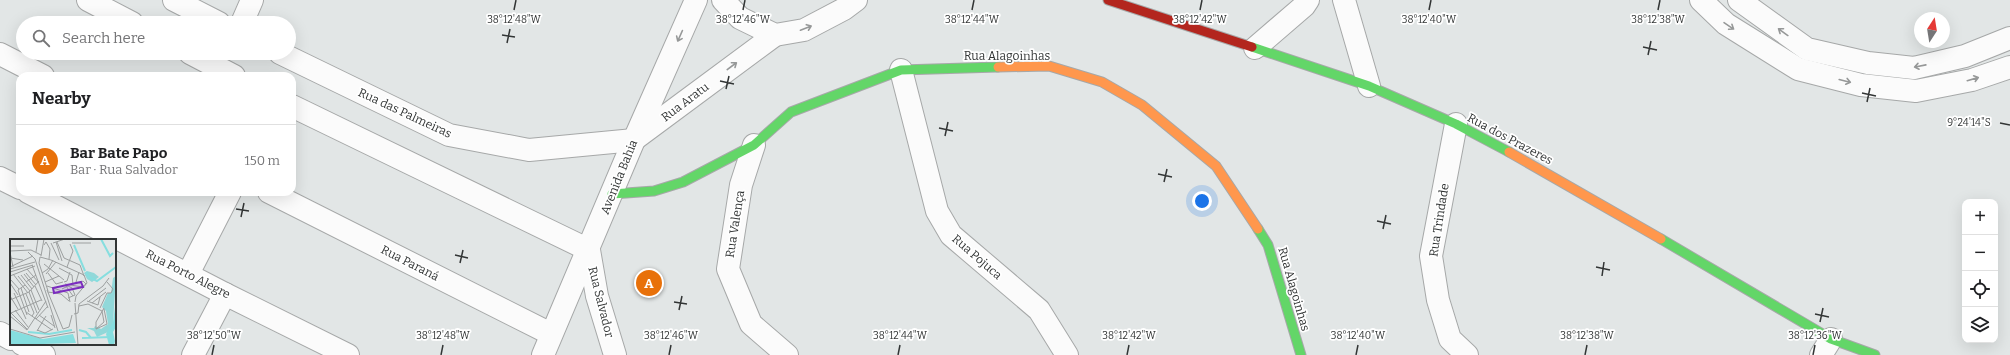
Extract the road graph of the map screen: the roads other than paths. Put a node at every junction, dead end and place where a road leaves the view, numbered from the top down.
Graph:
1 (88, 0) edge
2 (174, 0) edge
3 (252, 0) edge
4 (696, 0) edge
5 (724, 0) edge
6 (856, 0) edge
7 (1108, 0) edge
8 (1308, 0) edge
9 (1344, 0) edge
10 (1702, 0) edge
11 (1739, 0) edge
12 (119, 16) edge
13 (205, 16) edge
14 (245, 16) edge
15 (775, 35) junction
16 (2010, 38) edge
17 (1255, 48) junction
18 (1807, 49) junction
19 (0, 54) edge
20 (203, 60) edge
21 (294, 60) edge
22 (2010, 67) edge
23 (1798, 69) junction
24 (901, 70) junction
25 (34, 72) edge
26 (226, 72) edge
27 (1369, 86) junction
28 (296, 108) edge
29 (1456, 124) junction
30 (634, 140) junction
31 (754, 145) junction
32 (0, 178) edge
33 (16, 186) edge
34 (612, 194) junction
35 (36, 196) edge
36 (228, 196) edge
37 (277, 196) edge
38 (589, 250) junction
39 (188, 274) junction
40 (226, 294) junction
41 (0, 333) edge
42 (551, 334) junction
43 (10, 338) edge
44 (24, 345) edge
45 (1826, 347) edge
46 (44, 355) edge
47 (193, 355) edge
48 (348, 355) edge
49 (543, 355) edge
50 (615, 355) edge
51 (787, 355) edge
52 (1067, 355) edge
53 (1301, 355) edge
54 (1467, 355) edge
55 (1875, 355) edge

1 - 12 street
2 - 13 street
3 - 14 street
4 -> 30 street, Avenida Bahia
5 - 15 street
15 -> 6 street
7 - 17 street, Rua dos Prazeres
8 - 17 street
9 - 27 street
10 -> 23 street
18 -> 11 street
30 -> 15 street, Rua Aratu
16 -> 18 street
17 - 27 street, Rua dos Prazeres
18 - 23 street
19 - 25 street
20 - 26 street
21 - 30 street, Rua das Palmeiras
23 -> 22 street
24 - 31 street, Rua Alagoinhas
24 - 52 street, Rua Pojuca
24 - 53 street, Rua Alagoinhas
27 - 29 street, Rua dos Prazeres
28 - 38 street
29 - 45 street, Rua dos Prazeres
29 - 54 street, Rua Trindade
30 - 34 street, Avenida Bahia
31 - 34 street, Rua Alagoinhas
31 - 51 street, Rua Valença
32 - 33 street
34 - 38 street, Avenida Bahia
35 - 39 street, Rua Porto Alegre
36 - 39 street
37 - 42 street, Rua Paraná
38 - 42 street, Avenida Bahia
38 - 50 street, Rua Salvador
39 - 40 street, Rua Porto Alegre
40 - 47 street
40 - 48 street, Rua Porto Alegre
41 - 43 street
42 - 49 street, Avenida Bahia
44 - 46 street
45 - 55 street, Rua dos Prazeres

